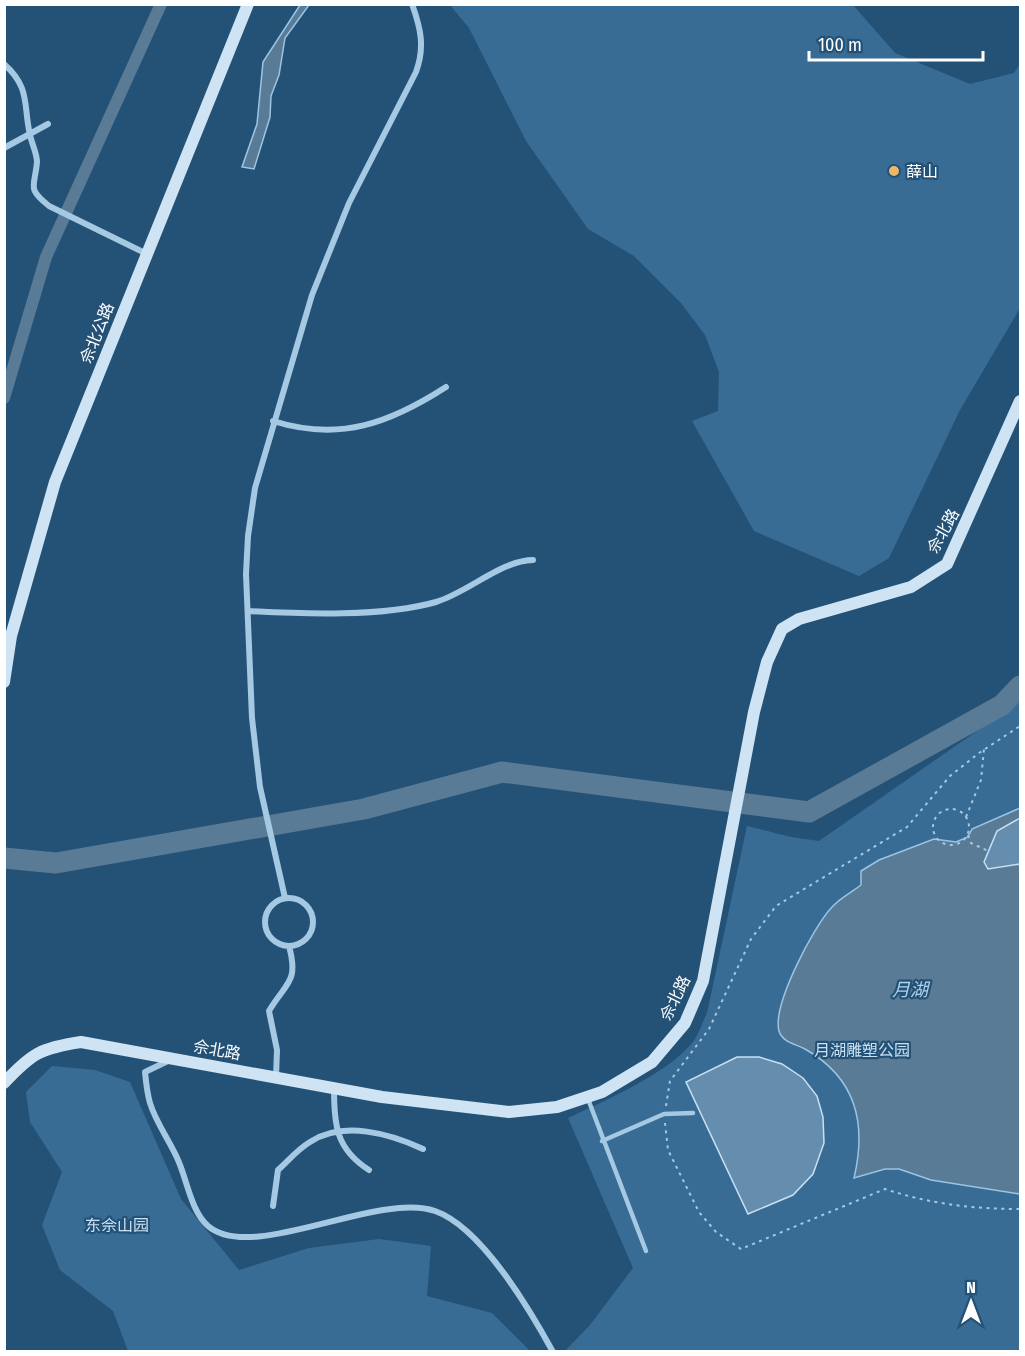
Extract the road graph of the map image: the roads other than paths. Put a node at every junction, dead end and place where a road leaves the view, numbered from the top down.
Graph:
1 (248, 4) edge
2 (412, 4) edge
3 (4, 64) edge
4 (48, 124) dead end
5 (29, 133) junction
6 (4, 148) edge
7 (147, 254) junction
8 (446, 387) dead end
9 (1020, 401) edge
10 (273, 421) junction
11 (533, 560) dead end
12 (248, 611) junction
13 (4, 682) edge
14 (285, 898) junction
15 (289, 946) junction
16 (173, 1059) junction
17 (276, 1078) junction
18 (4, 1083) edge
19 (334, 1088) junction
20 (587, 1096) junction
21 (693, 1113) dead end
22 (336, 1131) junction
23 (602, 1141) junction
24 (423, 1149) dead end
25 (369, 1170) dead end
26 (273, 1206) dead end
27 (646, 1251) dead end
28 (553, 1352) edge

1 - 7 main road, 佘北公路
2 - 10 street
3 - 5 street
4 - 5 street
5 - 6 street
5 - 7 street
7 - 13 main road, 佘北公路
8 - 10 street
9 - 20 main road, 佘北路
10 - 12 street
11 - 12 street
12 - 14 street
14 - 15 street
14 - 15 street
15 - 17 street
16 - 17 main road, 佘北路
16 - 18 main road, 佘北路
16 - 28 street
17 - 19 main road, 佘北路
19 - 20 main road, 佘北路
19 - 22 street
20 - 23 lane
21 - 23 lane
22 - 24 street
22 - 25 street
22 - 26 street
23 - 27 lane

